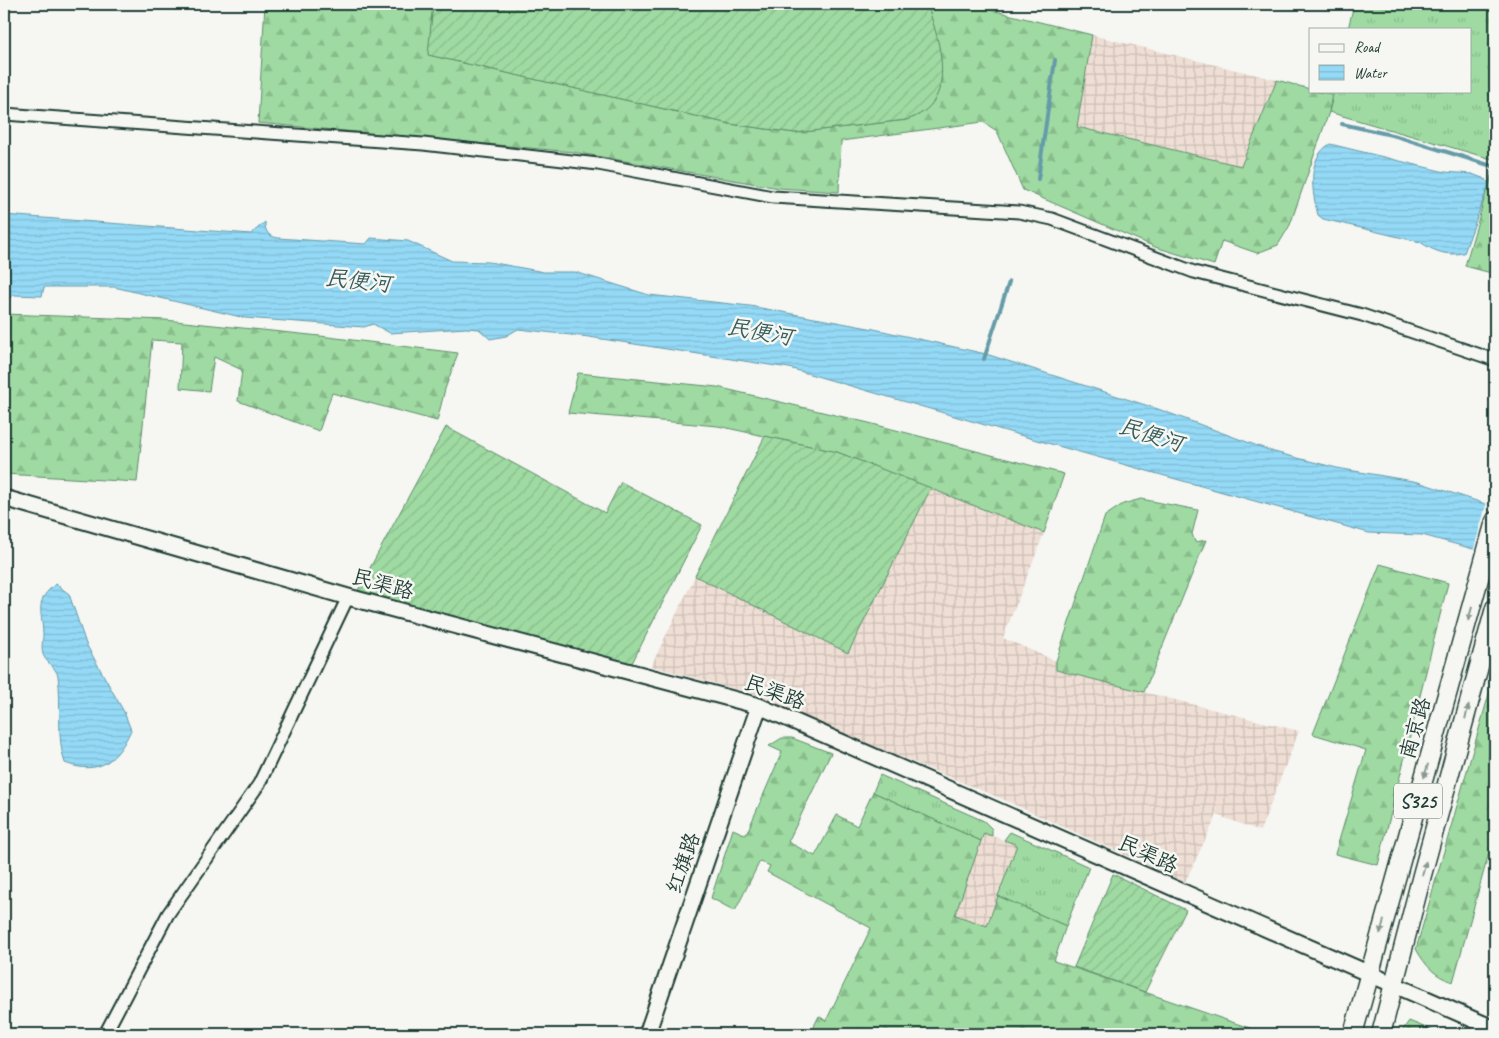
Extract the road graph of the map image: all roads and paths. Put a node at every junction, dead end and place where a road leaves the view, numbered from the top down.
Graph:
1 (4, 114) edge
2 (1495, 360) edge
3 (4, 498) edge
4 (1495, 521) edge
5 (348, 597) junction
6 (1495, 608) edge
7 (760, 706) junction
8 (1369, 974) junction
9 (1394, 985) junction
10 (1495, 1029) edge
11 (105, 1034) edge
12 (647, 1034) edge
13 (1353, 1034) edge
14 (1381, 1034) edge

1 - 2 street
3 - 5 street, 民渠路
4 -> 8 main road, 南京路 / S325
5 - 7 street, 民渠路
5 - 11 street
9 -> 6 main road, S325
7 - 8 street, 民渠路
7 - 12 street, 红旗路
8 - 9 street, 民渠路
8 - 13 main road, 南京路 / S325
9 - 10 street, 民渠路
9 - 14 main road, S325

